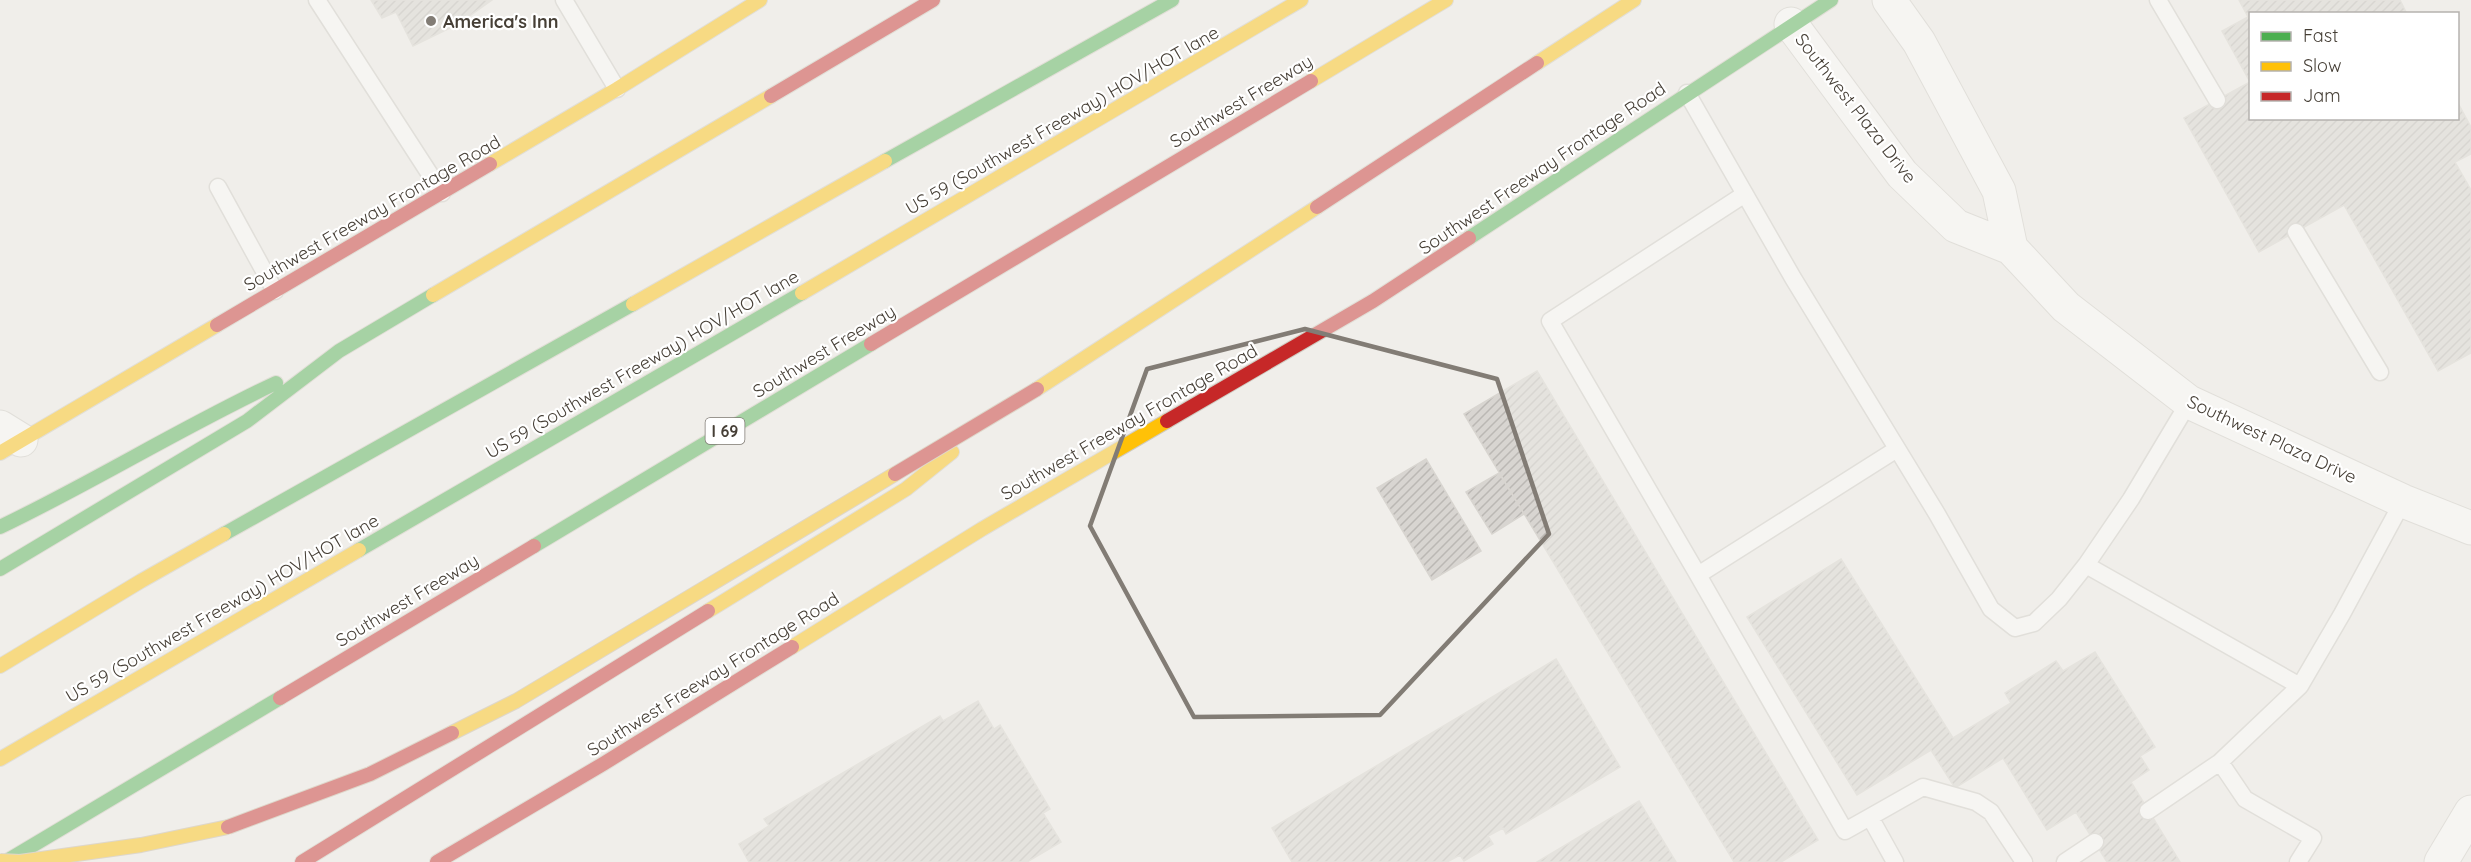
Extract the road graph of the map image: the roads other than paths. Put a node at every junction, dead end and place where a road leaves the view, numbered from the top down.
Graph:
1 (317, 0) edge
2 (564, 0) edge
3 (760, 0) edge
4 (933, 0) edge
5 (1172, 0) edge
6 (1301, 0) edge
7 (1446, 0) edge
8 (1634, 0) edge
9 (1831, 0) edge
10 (1889, 0) edge
11 (2158, 0) edge
12 (1791, 24) junction
13 (617, 90) junction
14 (1687, 93) junction
15 (2217, 100) dead end
16 (218, 187) dead end
17 (442, 193) junction
18 (1745, 194) junction
19 (2296, 232) dead end
20 (2010, 248) junction
21 (275, 291) junction
22 (321, 362) junction
23 (2380, 372) dead end
24 (2189, 402) junction
25 (997, 415) junction
26 (7, 440) edge
27 (1898, 449) junction
28 (2403, 501) junction
29 (0, 527) edge
30 (2471, 528) edge
31 (2086, 565) junction
32 (0, 569) edge
33 (1698, 575) junction
34 (0, 666) edge
35 (2300, 686) junction
36 (0, 759) edge
37 (2220, 762) junction
38 (2148, 811) dead end
39 (2471, 812) edge
40 (1870, 817) junction
41 (2095, 842) dead end
42 (455, 857) edge
43 (0, 861) edge
44 (5, 862) edge
45 (302, 862) edge
46 (437, 862) edge
47 (1895, 862) edge
48 (2024, 862) edge
49 (2065, 862) edge
50 (2298, 862) edge
51 (2441, 862) edge

1 - 17 lane
2 - 13 lane
3 - 13 main road, Southwest Freeway Frontage Road
4 - 22 main road
5 - 34 main road
6 - 36 main road, US 59 (Southwest Freeway) HOV/HOT lane
7 - 44 main road, Southwest Freeway / I 69
8 - 25 main road, bridge
9 - 12 main road, Southwest Freeway Frontage Road
10 - 20 street
11 - 15 lane
12 - 14 main road, Southwest Freeway Frontage Road
12 - 20 street, Southwest Plaza Drive
13 - 17 main road, Southwest Freeway Frontage Road
14 - 18 lane
14 - 42 main road, Southwest Freeway Frontage Road
16 - 21 lane
17 - 21 main road, Southwest Freeway Frontage Road
18 - 27 lane
18 - 33 lane
19 - 23 lane
20 - 24 street, Southwest Plaza Drive
21 - 26 main road, Southwest Freeway Frontage Road
22 - 29 main road
22 - 32 main road
24 - 28 street, Southwest Plaza Drive
24 - 31 lane
25 - 43 main road, bridge
25 - 45 main road, bridge
27 - 31 lane
27 - 33 lane
28 - 30 street, Southwest Plaza Drive
28 - 35 lane
31 - 35 lane
33 - 40 lane
35 - 37 lane
37 - 38 lane
37 - 50 lane
39 - 51 street
40 - 47 lane
40 - 48 lane
41 - 49 lane
42 - 46 main road, Southwest Freeway Frontage Road

